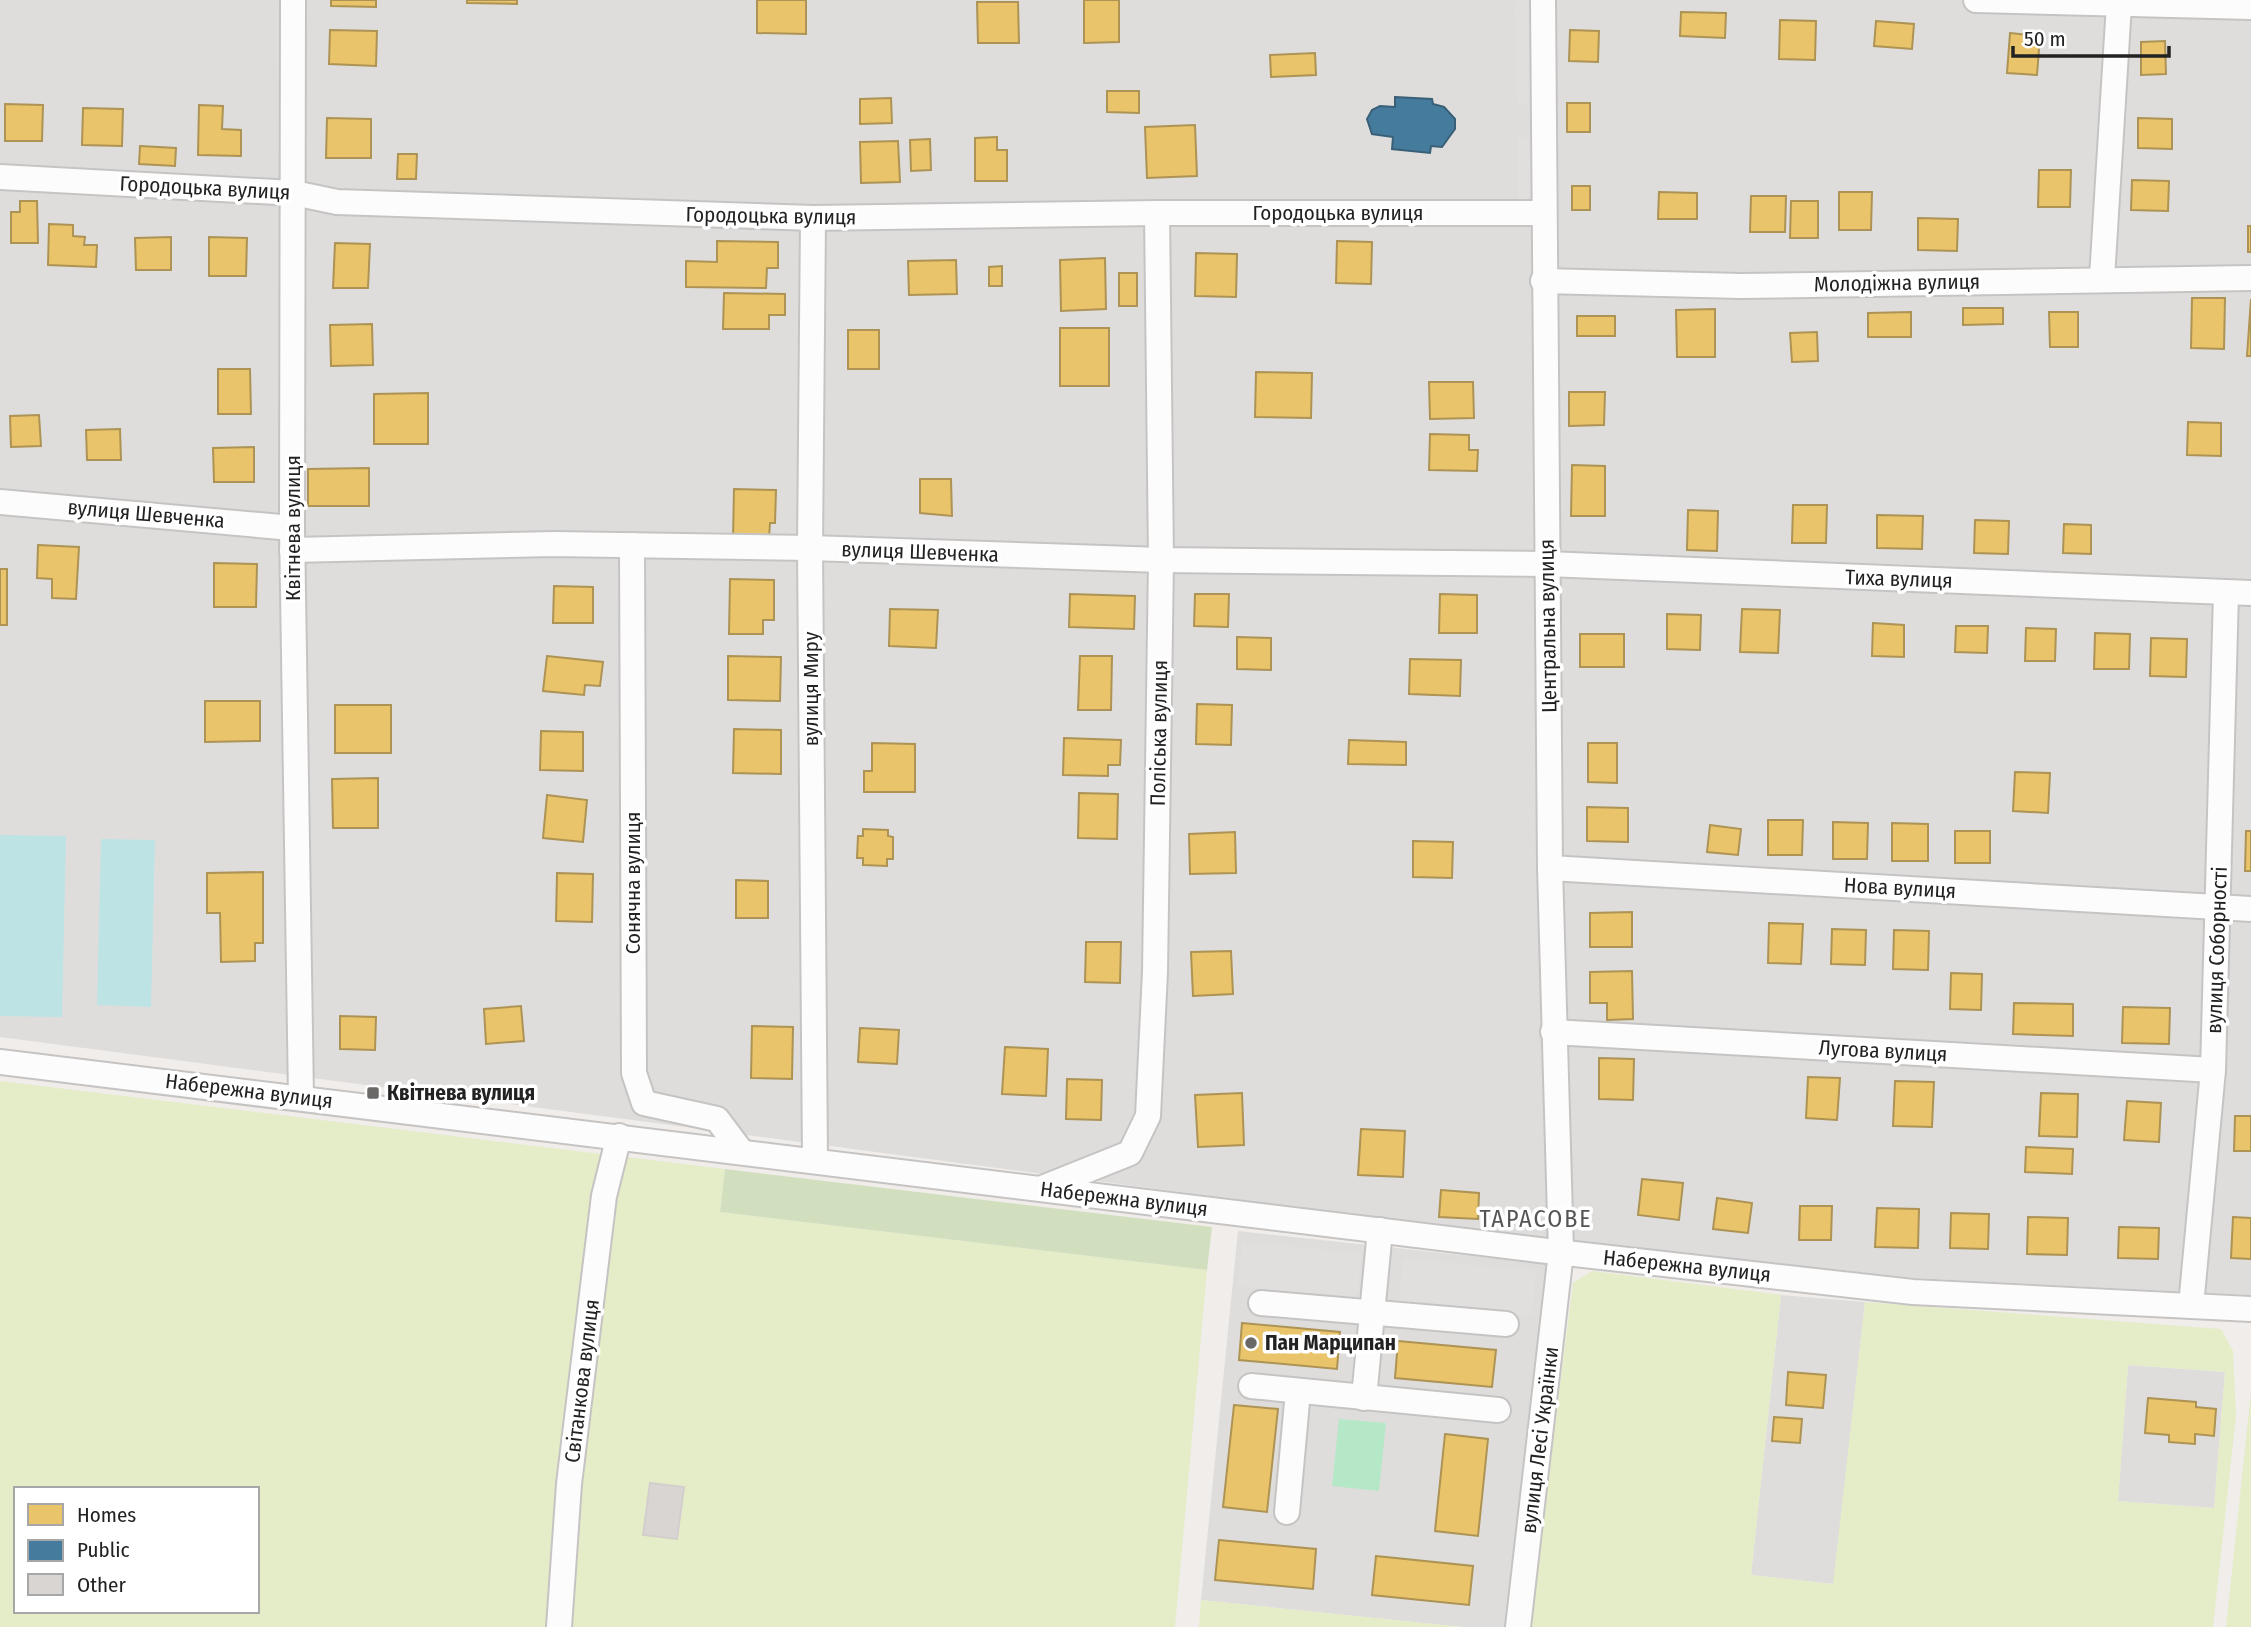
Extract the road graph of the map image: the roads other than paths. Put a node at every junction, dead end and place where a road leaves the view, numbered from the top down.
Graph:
1 (293, 0) edge
2 (1542, 0) edge
3 (1976, 0) edge
4 (2167, 2) edge
5 (2119, 4) junction
6 (2251, 7) edge
7 (0, 177) edge
8 (294, 192) junction
9 (1157, 213) junction
10 (1543, 213) junction
11 (813, 218) junction
12 (2102, 278) junction
13 (2251, 278) edge
14 (1543, 281) junction
15 (0, 502) edge
16 (292, 539) junction
17 (632, 545) junction
18 (810, 548) junction
19 (1161, 561) junction
20 (1547, 564) junction
21 (2226, 593) junction
22 (2251, 593) edge
23 (1550, 868) junction
24 (2219, 906) junction
25 (2251, 909) edge
26 (1553, 1032) junction
27 (0, 1062) edge
28 (2213, 1070) junction
29 (302, 1097) junction
30 (619, 1136) junction
31 (741, 1151) junction
32 (815, 1160) junction
33 (1041, 1188) junction
34 (1380, 1230) junction
35 (1561, 1252) junction
36 (1261, 1303) dead end
37 (2191, 1306) junction
38 (2251, 1309) edge
39 (1372, 1312) junction
40 (1506, 1324) dead end
41 (1251, 1386) dead end
42 (1298, 1391) junction
43 (1364, 1398) junction
44 (1498, 1410) dead end
45 (1287, 1512) dead end
46 (559, 1627) edge
47 (1518, 1627) edge

1 - 8 street, Квітнева вулиця
2 - 10 street, Центральна вулиця
3 - 5 street
4 - 5 street
4 - 6 street
5 - 12 street
7 - 8 street, Городоцька вулиця
8 - 11 street, Городоцька вулиця
8 - 16 street, Квітнева вулиця
9 - 10 street, Городоцька вулиця
9 - 11 street, Городоцька вулиця
9 - 19 street, Поліська вулиця
10 - 14 street, Центральна вулиця
11 - 18 street, вулиця Миру
12 - 13 street, Молодіжна вулиця
12 - 14 street, Молодіжна вулиця
14 - 20 street, Центральна вулиця
15 - 16 street, вулиця Шевченка
16 - 17 street, вулиця Шевченка
16 - 29 street, Квітнева вулиця
17 - 18 street, вулиця Шевченка
17 - 31 street, Сонячна вулиця
18 - 19 street, вулиця Шевченка
18 - 32 street, вулиця Миру
19 - 20 street, вулиця Шевченка
19 - 33 street, Поліська вулиця
20 - 21 street, Тиха вулиця
20 - 23 street, Центральна вулиця
21 - 22 street, Тиха вулиця
21 - 24 street, вулиця Соборності
23 - 24 street, Нова вулиця
23 - 26 street, Центральна вулиця
24 - 25 street, Нова вулиця
24 - 28 street, вулиця Соборності
26 - 28 street, Лугова вулиця
26 - 35 street, Центральна вулиця
27 - 29 street, Набережна вулиця
28 - 37 street, вулиця Соборності
29 - 30 street, Набережна вулиця
30 - 31 street, Набережна вулиця
30 - 46 street, Світанкова вулиця
31 - 32 street, Набережна вулиця
32 - 33 street, Набережна вулиця
33 - 34 street, Набережна вулиця
34 - 35 street, Набережна вулиця
34 - 39 street
35 - 37 street, Набережна вулиця
35 - 47 street, вулиця Лесі Українки
36 - 39 street
37 - 38 street, Набережна вулиця
39 - 40 street
39 - 43 street
41 - 42 street
42 - 43 street
42 - 45 street
43 - 44 street

